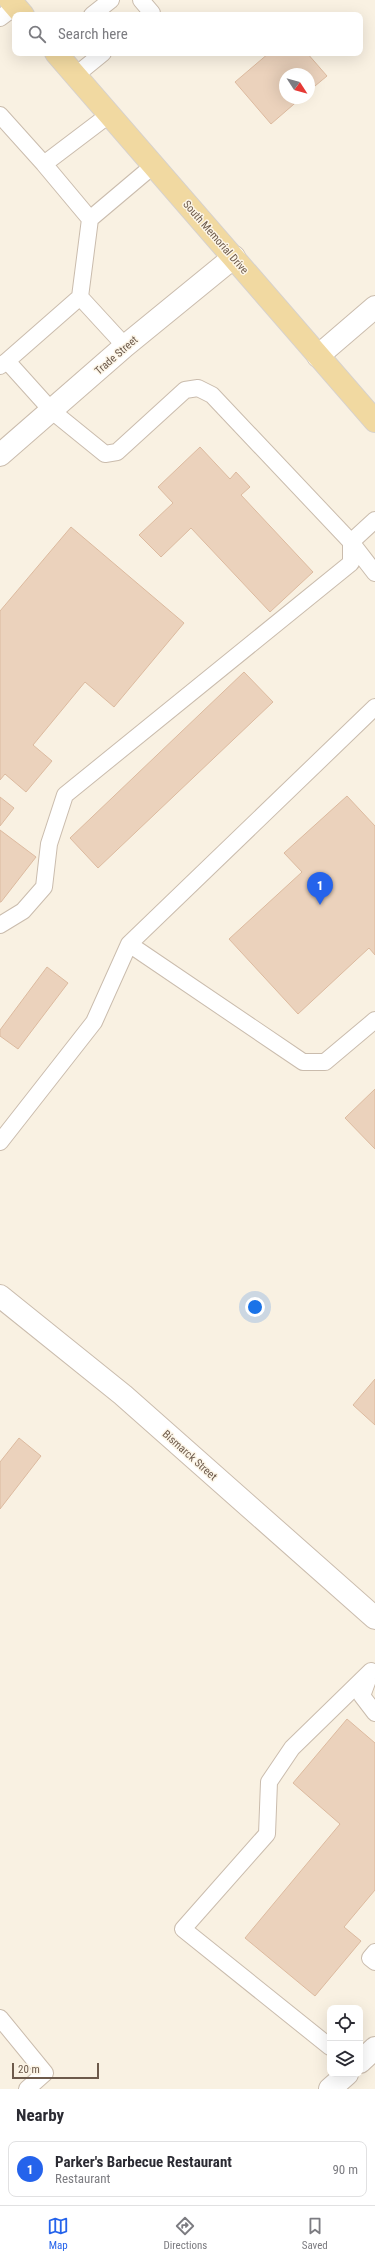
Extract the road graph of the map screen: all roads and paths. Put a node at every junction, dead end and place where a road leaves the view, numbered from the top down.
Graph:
1 (111, 0) edge
2 (141, 0) edge
3 (96, 12) edge
4 (151, 12) edge
5 (59, 56) edge
6 (99, 56) edge
7 (76, 75) junction
8 (110, 114) junction
9 (0, 115) edge
10 (44, 164) junction
11 (154, 165) junction
12 (90, 219) junction
13 (234, 257) junction
14 (80, 297) junction
15 (375, 307) edge
16 (125, 346) junction
17 (318, 356) junction
18 (3, 364) edge
19 (52, 411) junction
20 (375, 421) edge
21 (0, 455) edge
22 (375, 520) edge
23 (351, 542) junction
24 (375, 573) edge
25 (375, 707) edge
26 (0, 925) edge
27 (129, 944) junction
28 (375, 1020) edge
29 (0, 1142) edge
30 (0, 1296) edge
31 (372, 1609) edge
32 (373, 1669) edge
33 (375, 1713) edge
34 (375, 1952) edge
35 (375, 1962) edge
36 (0, 2018) edge
37 (327, 2045) edge
38 (375, 2048) edge
39 (363, 2059) edge
40 (344, 2077) edge
41 (29, 2088) edge
42 (330, 2089) edge

1 - 3 lane
2 - 4 lane
5 - 7 main road, South Memorial Drive
6 - 7 lane
7 - 8 main road, South Memorial Drive
8 - 10 lane
8 - 11 main road, South Memorial Drive
9 - 10 lane
10 - 12 lane
11 - 12 lane
11 - 13 main road, South Memorial Drive
12 - 14 lane
13 - 16 street, Trade Street
13 - 17 main road, South Memorial Drive
14 - 16 lane
14 - 18 lane
15 - 17 street
16 - 19 street, Trade Street
17 - 20 main road, South Memorial Drive
18 - 19 lane
19 - 21 street, Trade Street
19 - 23 lane
22 - 23 lane
23 - 24 lane
23 - 26 lane
25 - 27 lane
27 - 28 lane
27 - 29 lane
30 - 31 street, Bismarck Street
32 - 33 lane
32 - 37 lane
34 - 35 lane
36 - 41 lane
38 - 39 street
40 - 42 street

